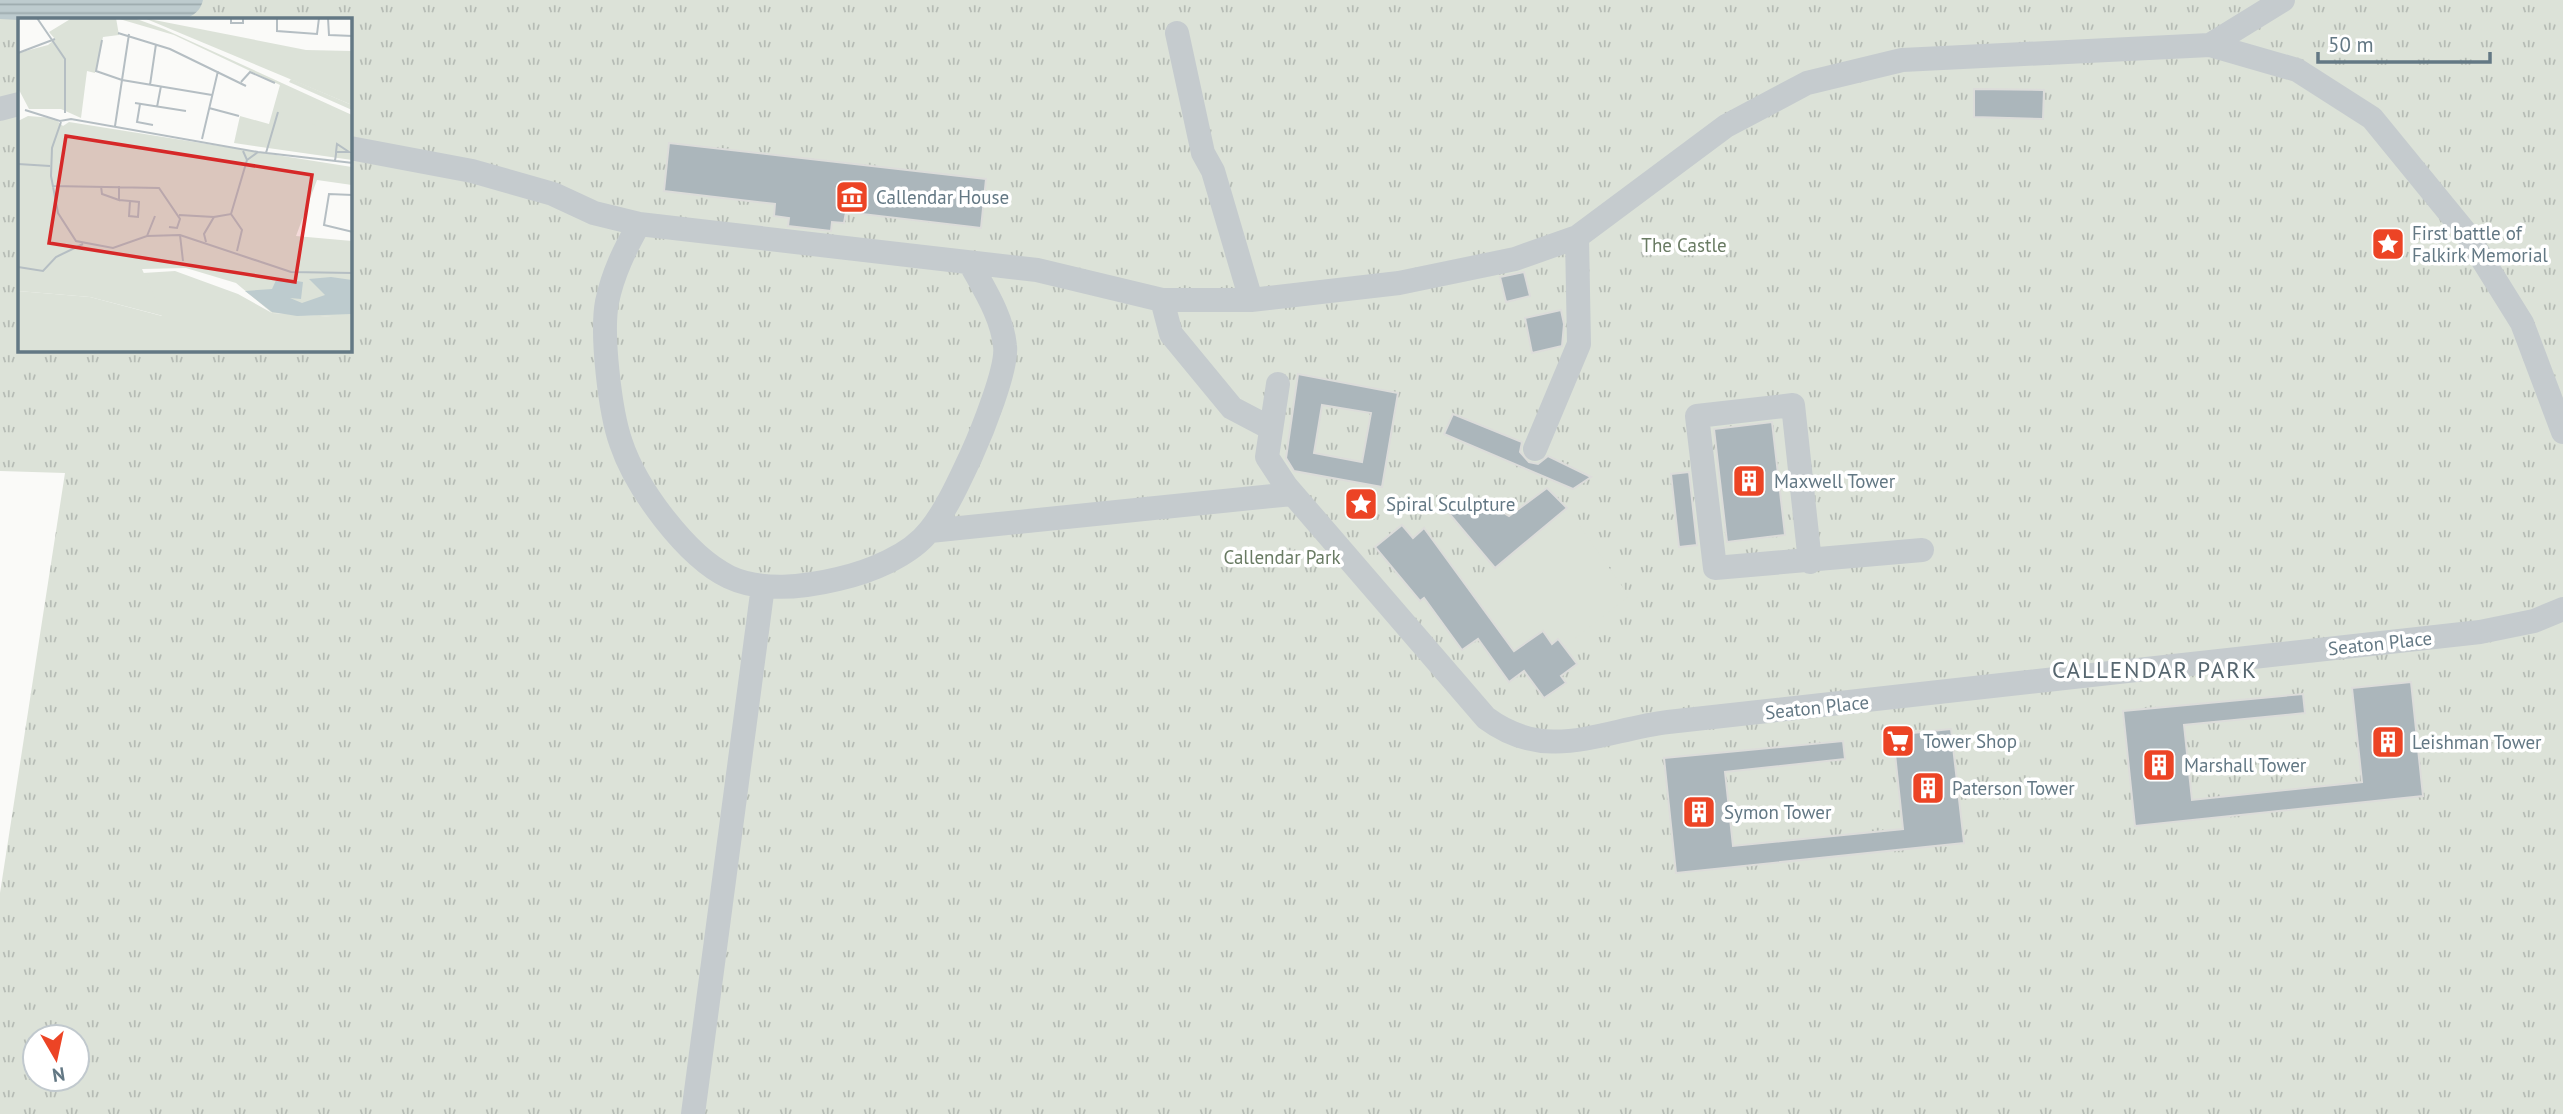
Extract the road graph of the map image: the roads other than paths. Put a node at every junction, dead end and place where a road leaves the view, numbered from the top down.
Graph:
1 (2284, 0) edge
2 (1177, 33) dead end
3 (2210, 44) junction
4 (18, 104) edge
5 (0, 109) edge
6 (352, 148) edge
7 (639, 224) junction
8 (1577, 237) junction
9 (970, 263) junction
10 (1162, 300) junction
11 (1251, 300) junction
12 (1278, 384) dead end
13 (1270, 428) junction
14 (2563, 432) edge
15 (1535, 449) dead end
16 (1293, 494) junction
17 (930, 531) junction
18 (1922, 550) dead end
19 (1810, 562) junction
20 (763, 586) junction
21 (2563, 609) edge
22 (693, 1114) edge

1 - 3 street
2 - 11 street
3 - 8 street
3 - 14 street
4 - 5 street
6 - 7 street
7 - 9 street
7 - 20 street
8 - 11 street
8 - 15 street
9 - 10 street
9 - 17 street
10 - 11 street
10 - 13 street
12 - 13 street, Seaton Place
13 - 16 street, Seaton Place
16 - 17 street
16 - 21 street, Seaton Place
17 - 20 street
18 - 19 street
19 - 19 street
20 - 22 street

